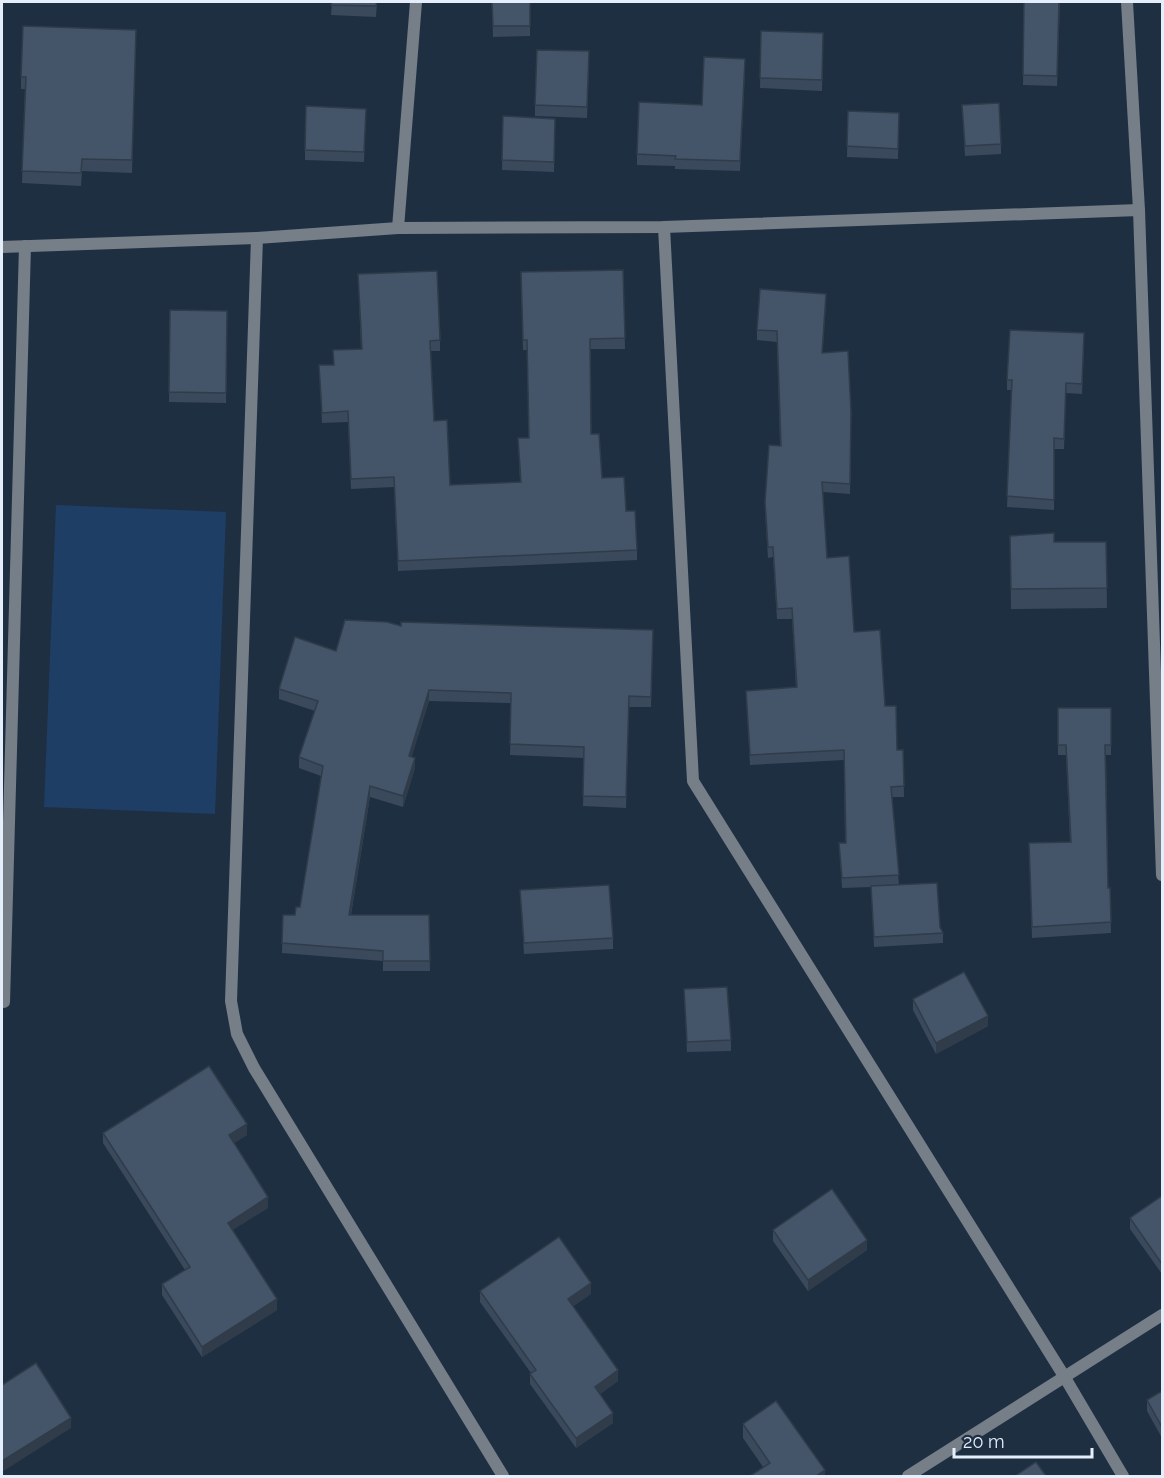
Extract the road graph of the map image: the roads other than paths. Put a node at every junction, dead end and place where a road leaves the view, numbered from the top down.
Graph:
1 (416, 2) edge
2 (1127, 2) edge
3 (1139, 210) junction
4 (664, 227) junction
5 (398, 228) junction
6 (257, 238) junction
7 (25, 246) junction
8 (2, 247) edge
9 (1162, 875) edge
10 (4, 1002) dead end
11 (1162, 1315) edge
12 (1064, 1376) junction
13 (503, 1476) edge
14 (908, 1476) edge
15 (1123, 1476) edge

1 - 5 street
2 - 3 street
3 - 4 street
3 - 9 street
4 - 5 street
4 - 12 street
5 - 6 street
6 - 7 street
6 - 13 street
7 - 8 street
7 - 10 street
11 - 12 street
12 - 14 street
12 - 15 street

